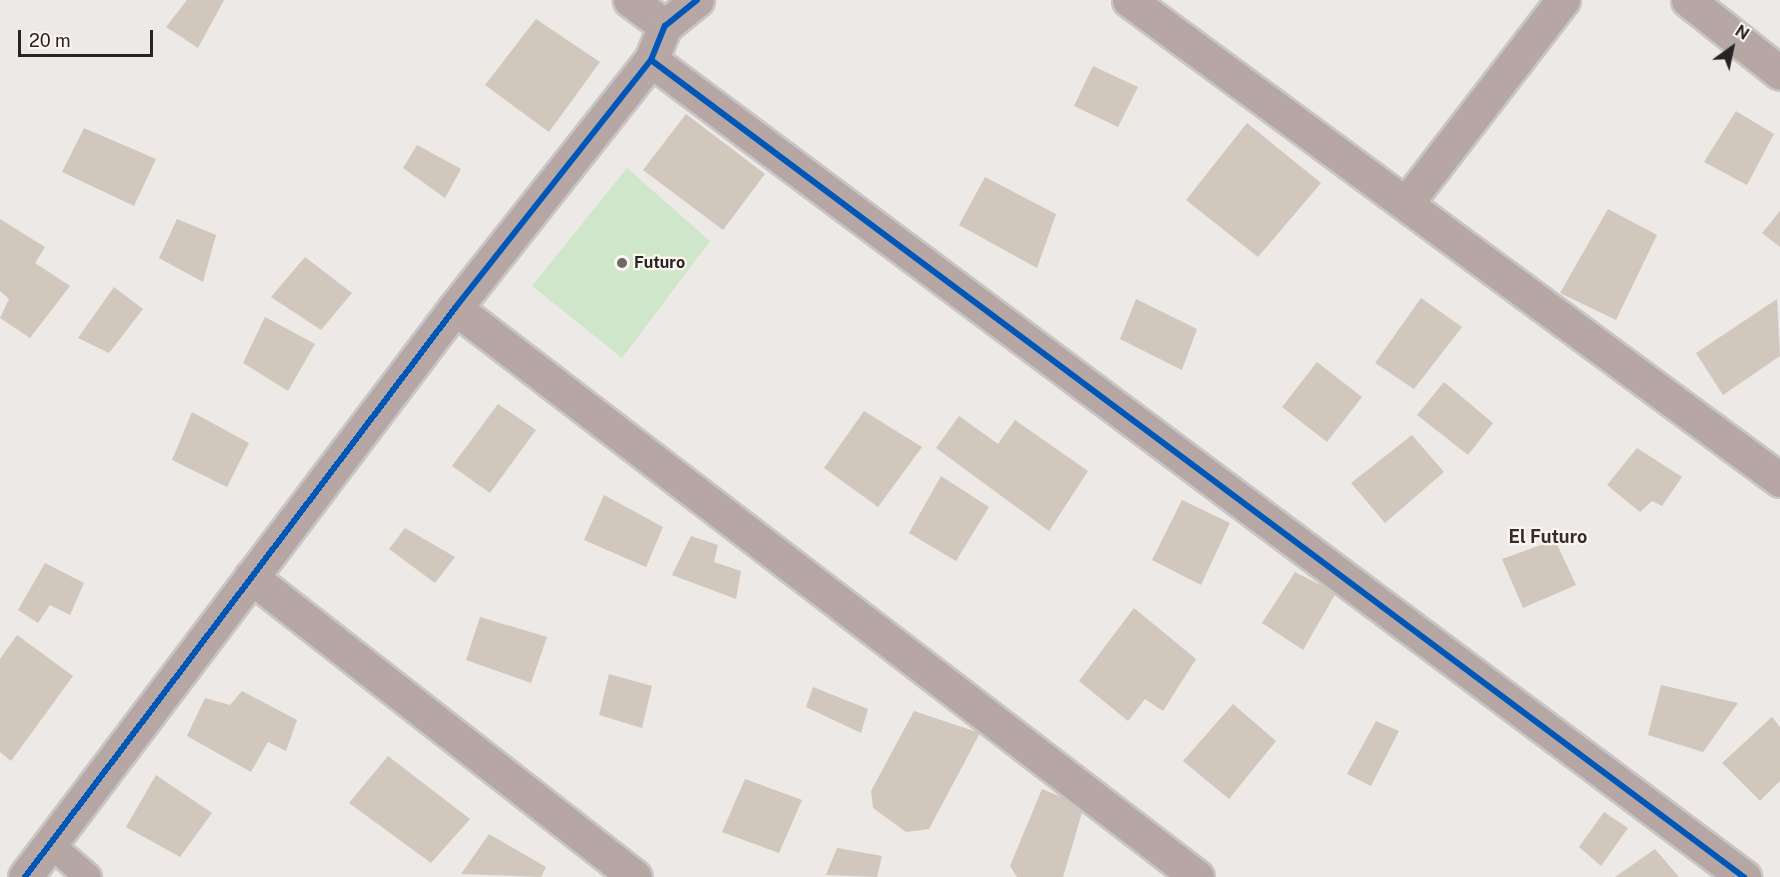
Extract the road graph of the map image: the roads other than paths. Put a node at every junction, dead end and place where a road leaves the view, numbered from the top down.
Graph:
1 (630, 0) edge
2 (1129, 0) edge
3 (1563, 0) edge
4 (1688, 0) edge
5 (684, 9) edge
6 (651, 60) junction
7 (1780, 73) edge
8 (1408, 201) junction
9 (455, 308) junction
10 (1780, 480) edge
11 (251, 577) junction
12 (50, 844) junction
13 (25, 877) edge
14 (88, 877) edge
15 (635, 877) edge
16 (1197, 877) edge
17 (1744, 877) edge

1 - 5 street
2 - 8 street
3 - 8 street
4 - 7 street
5 - 6 street
6 - 9 street
6 - 17 street
8 - 10 street
9 - 11 street
9 - 16 street
11 - 12 street
11 - 15 street
12 - 13 street
12 - 14 lane

